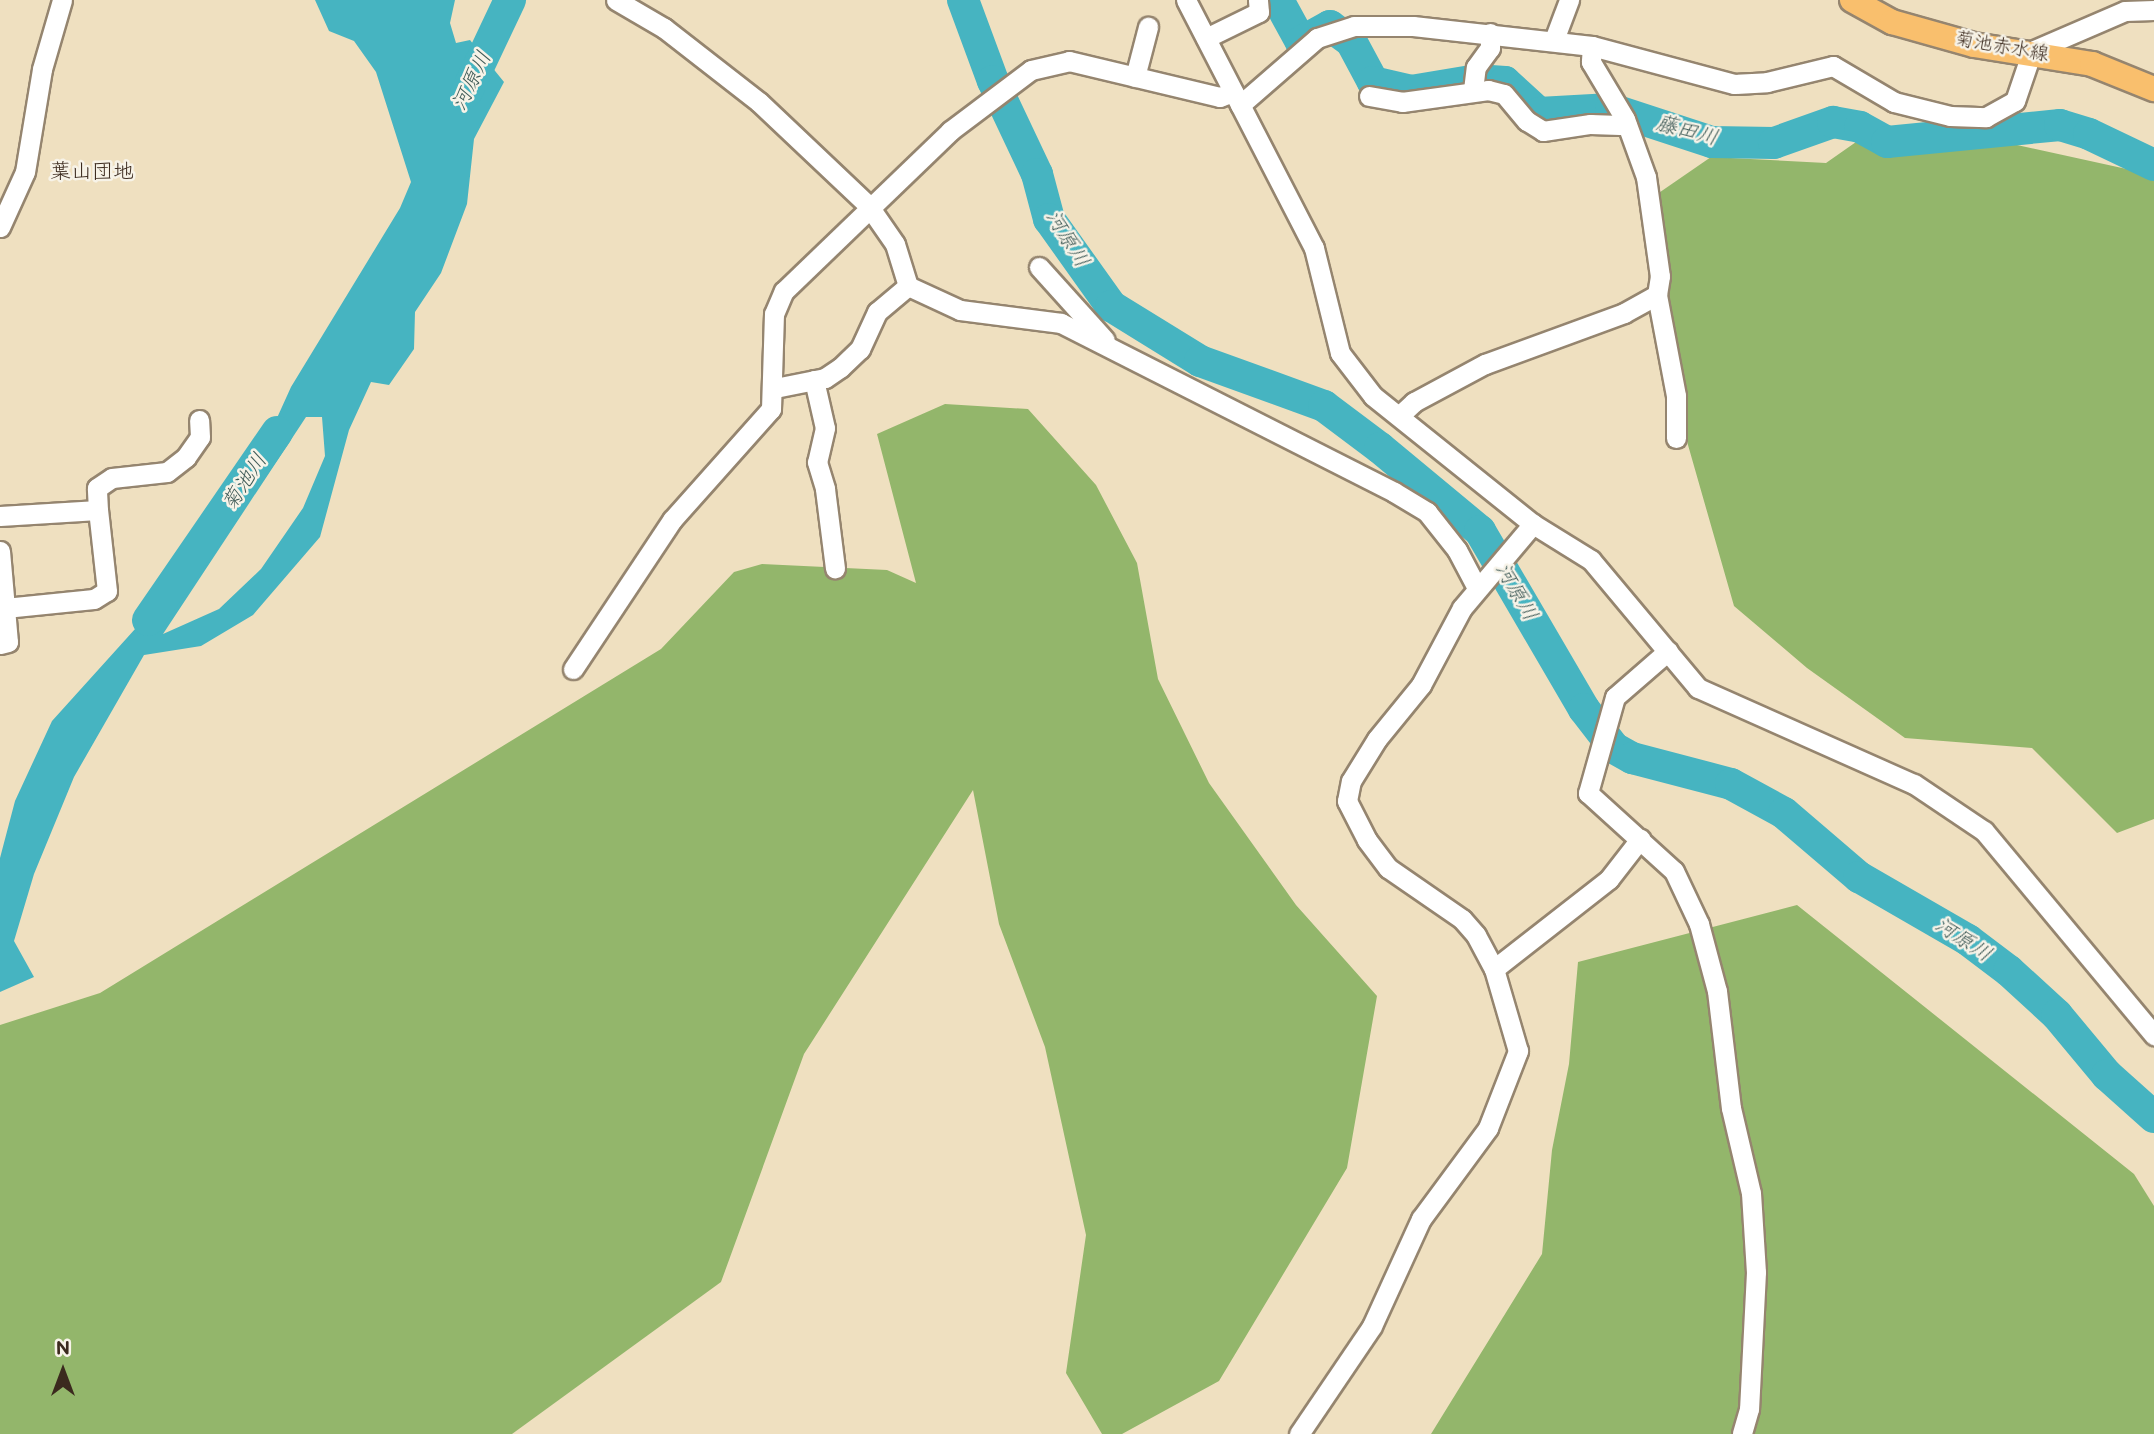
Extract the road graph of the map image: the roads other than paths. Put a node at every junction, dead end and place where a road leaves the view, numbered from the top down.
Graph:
1 (61, 0) edge
2 (616, 0) edge
3 (1186, 0) edge
4 (1569, 0) edge
5 (1852, 0) edge
6 (1263, 4) edge
7 (2154, 10) edge
8 (1148, 27) dead end
9 (1490, 33) junction
10 (1206, 38) junction
11 (1554, 40) junction
12 (1592, 46) junction
13 (2032, 51) junction
14 (1135, 77) junction
15 (2154, 89) edge
16 (1473, 90) junction
17 (1369, 96) dead end
18 (1237, 99) junction
19 (1628, 125) junction
20 (868, 205) junction
21 (0, 227) edge
22 (1039, 267) dead end
23 (908, 286) junction
24 (1657, 295) junction
25 (1108, 348) junction
26 (814, 380) junction
27 (775, 388) junction
28 (1399, 416) junction
29 (199, 420) dead end
30 (1676, 439) dead end
31 (98, 510) junction
32 (0, 516) edge
33 (1533, 524) junction
34 (0, 551) edge
35 (835, 568) dead end
36 (1477, 588) junction
37 (5, 608) junction
38 (0, 644) edge
39 (1668, 651) junction
40 (573, 669) dead end
41 (1640, 839) junction
42 (1494, 969) junction
43 (2154, 1035) edge
44 (1299, 1434) edge
45 (1742, 1434) edge

1 - 21 street
2 - 20 street
3 - 10 street
4 - 11 street
5 - 13 main road, 菊池赤水線
6 - 10 street
7 - 13 street
8 - 14 street
9 - 11 street
9 - 16 street
9 - 18 street
10 - 18 street
11 - 12 street
12 - 13 street
12 - 19 street
13 - 15 main road, 菊池赤水線
14 - 18 street
14 - 20 street
16 - 17 street
16 - 19 street
18 - 28 street
19 - 24 street
20 - 23 street
20 - 27 street
22 - 25 street
23 - 25 street
23 - 26 street
24 - 28 street
24 - 30 street
25 - 36 street
26 - 27 street
26 - 35 street
27 - 40 street
28 - 33 street
29 - 31 street
31 - 32 street
31 - 37 street
33 - 36 street
33 - 39 street
34 - 37 street
36 - 42 street
37 - 38 street
39 - 41 street
39 - 43 street
41 - 42 street
41 - 45 street
42 - 44 street

